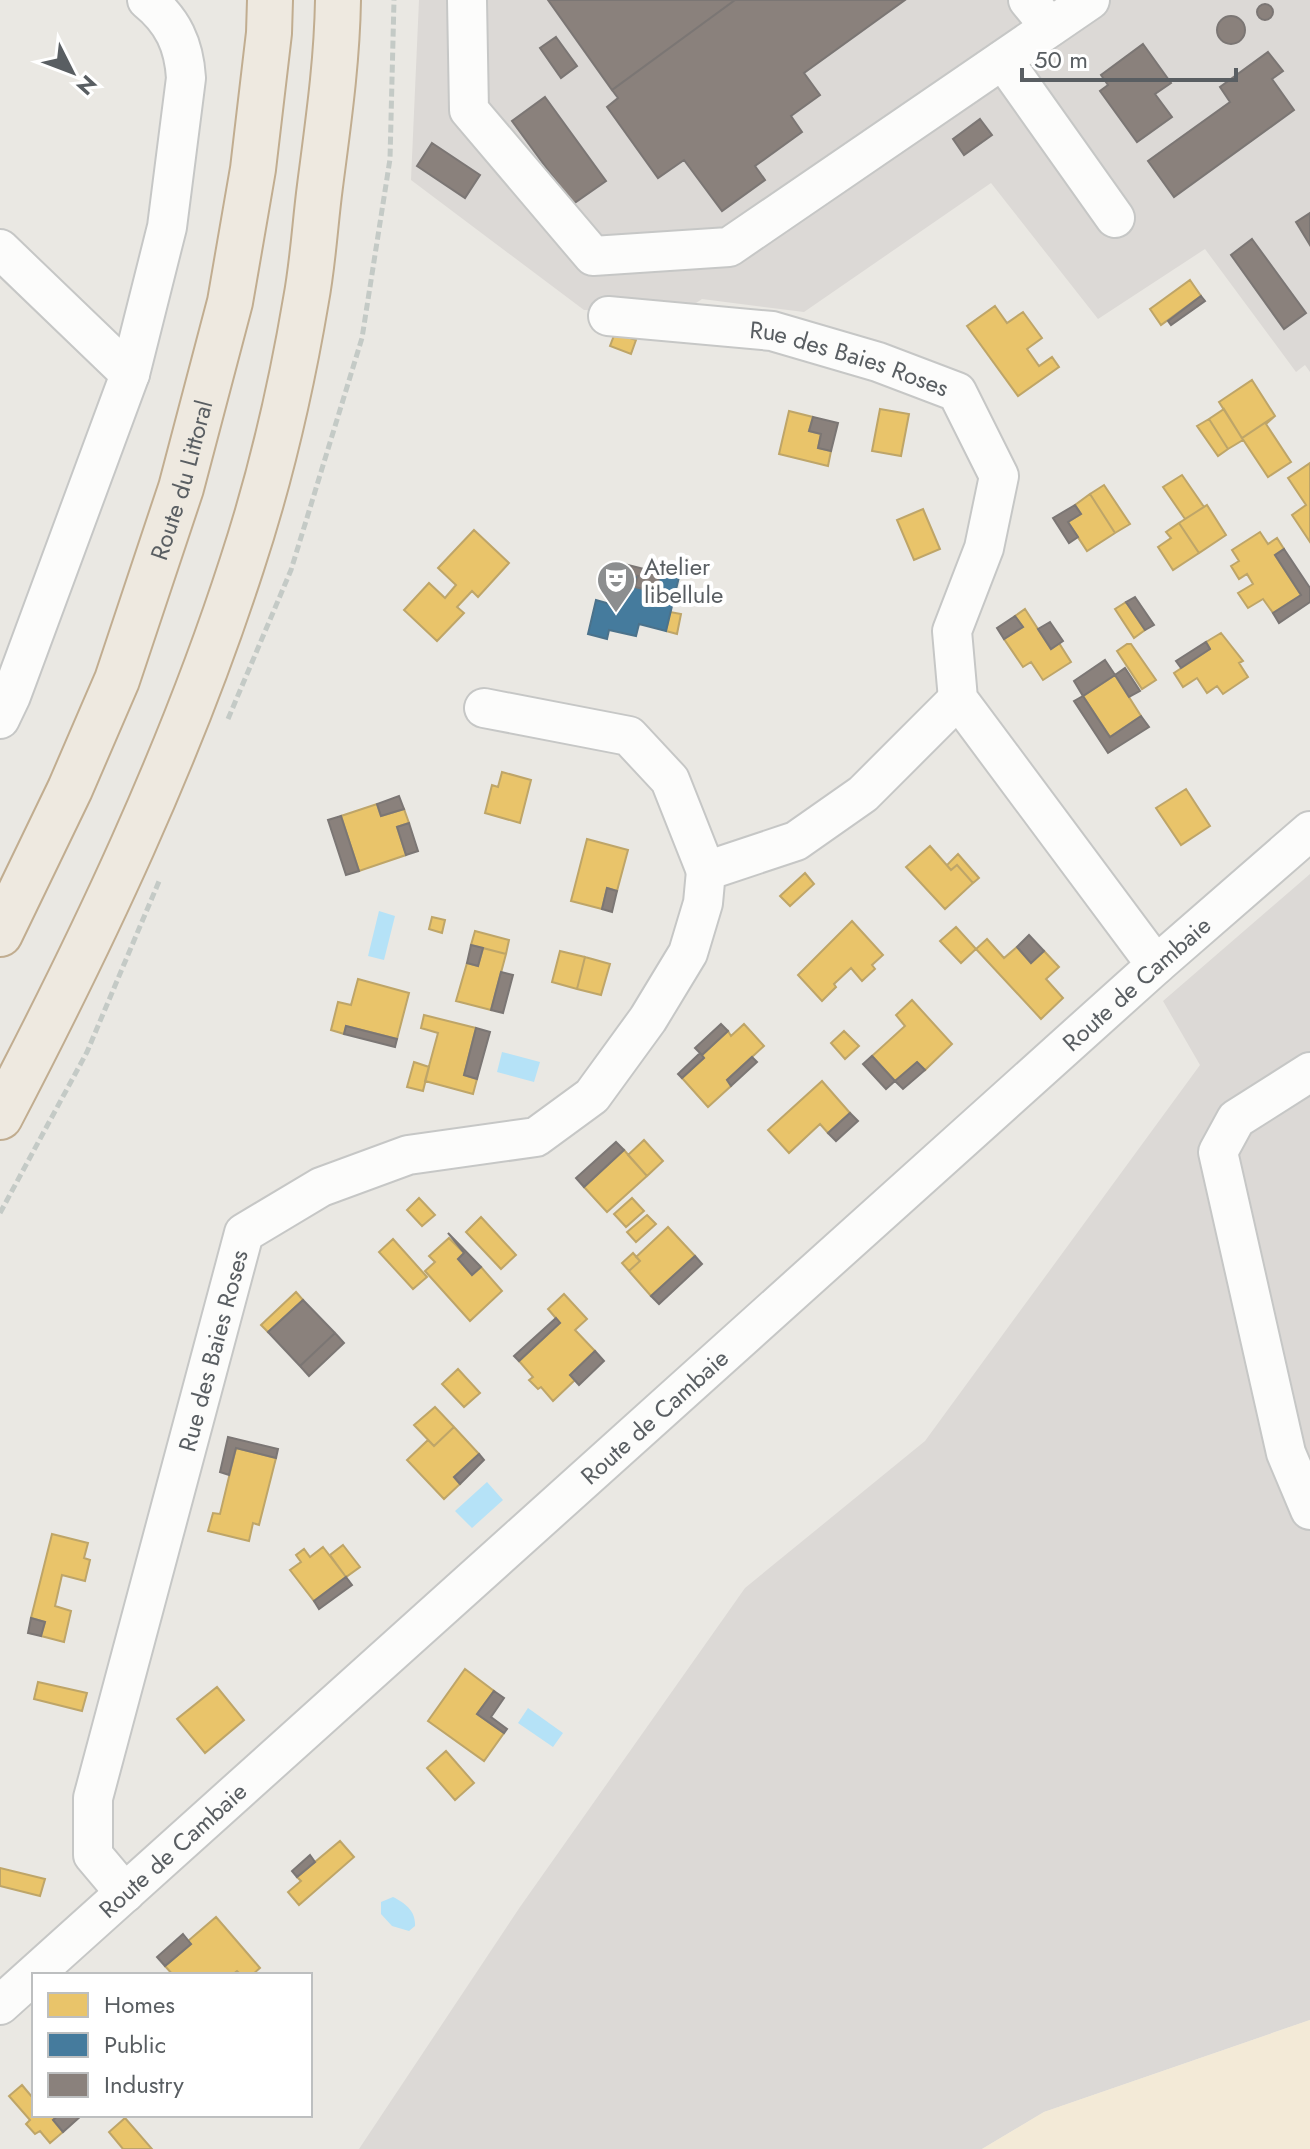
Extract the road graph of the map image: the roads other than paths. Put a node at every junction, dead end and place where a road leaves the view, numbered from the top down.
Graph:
1 (147, 0) edge
2 (270, 0) edge
3 (338, 0) edge
4 (467, 0) edge
5 (1064, 8) edge
6 (1003, 60) junction
7 (1115, 218) dead end
8 (0, 249) edge
9 (608, 316) dead end
10 (130, 374) junction
11 (958, 699) junction
12 (484, 708) dead end
13 (0, 719) edge
14 (1310, 831) edge
15 (706, 871) junction
16 (0, 934) edge
17 (1156, 965) junction
18 (1310, 1072) edge
19 (0, 1117) edge
20 (1310, 1510) edge
21 (125, 1893) junction
22 (36, 1973) edge
23 (32, 1976) edge
24 (0, 2005) edge

1 - 10 street
2 - 16 highway, Route du Littoral
3 - 19 highway
4 - 6 street
5 - 6 street
6 - 7 street
8 - 10 street
9 - 11 street, Rue des Baies Roses
10 - 13 street
11 - 15 street
11 - 17 street
12 - 15 street, Rue des Baies Roses
14 - 17 street, Route de Cambaie
15 - 21 street, Rue des Baies Roses
17 - 21 street, Route de Cambaie
18 - 20 street
21 - 22 street, Route de Cambaie
23 - 24 street, Route de Cambaie

